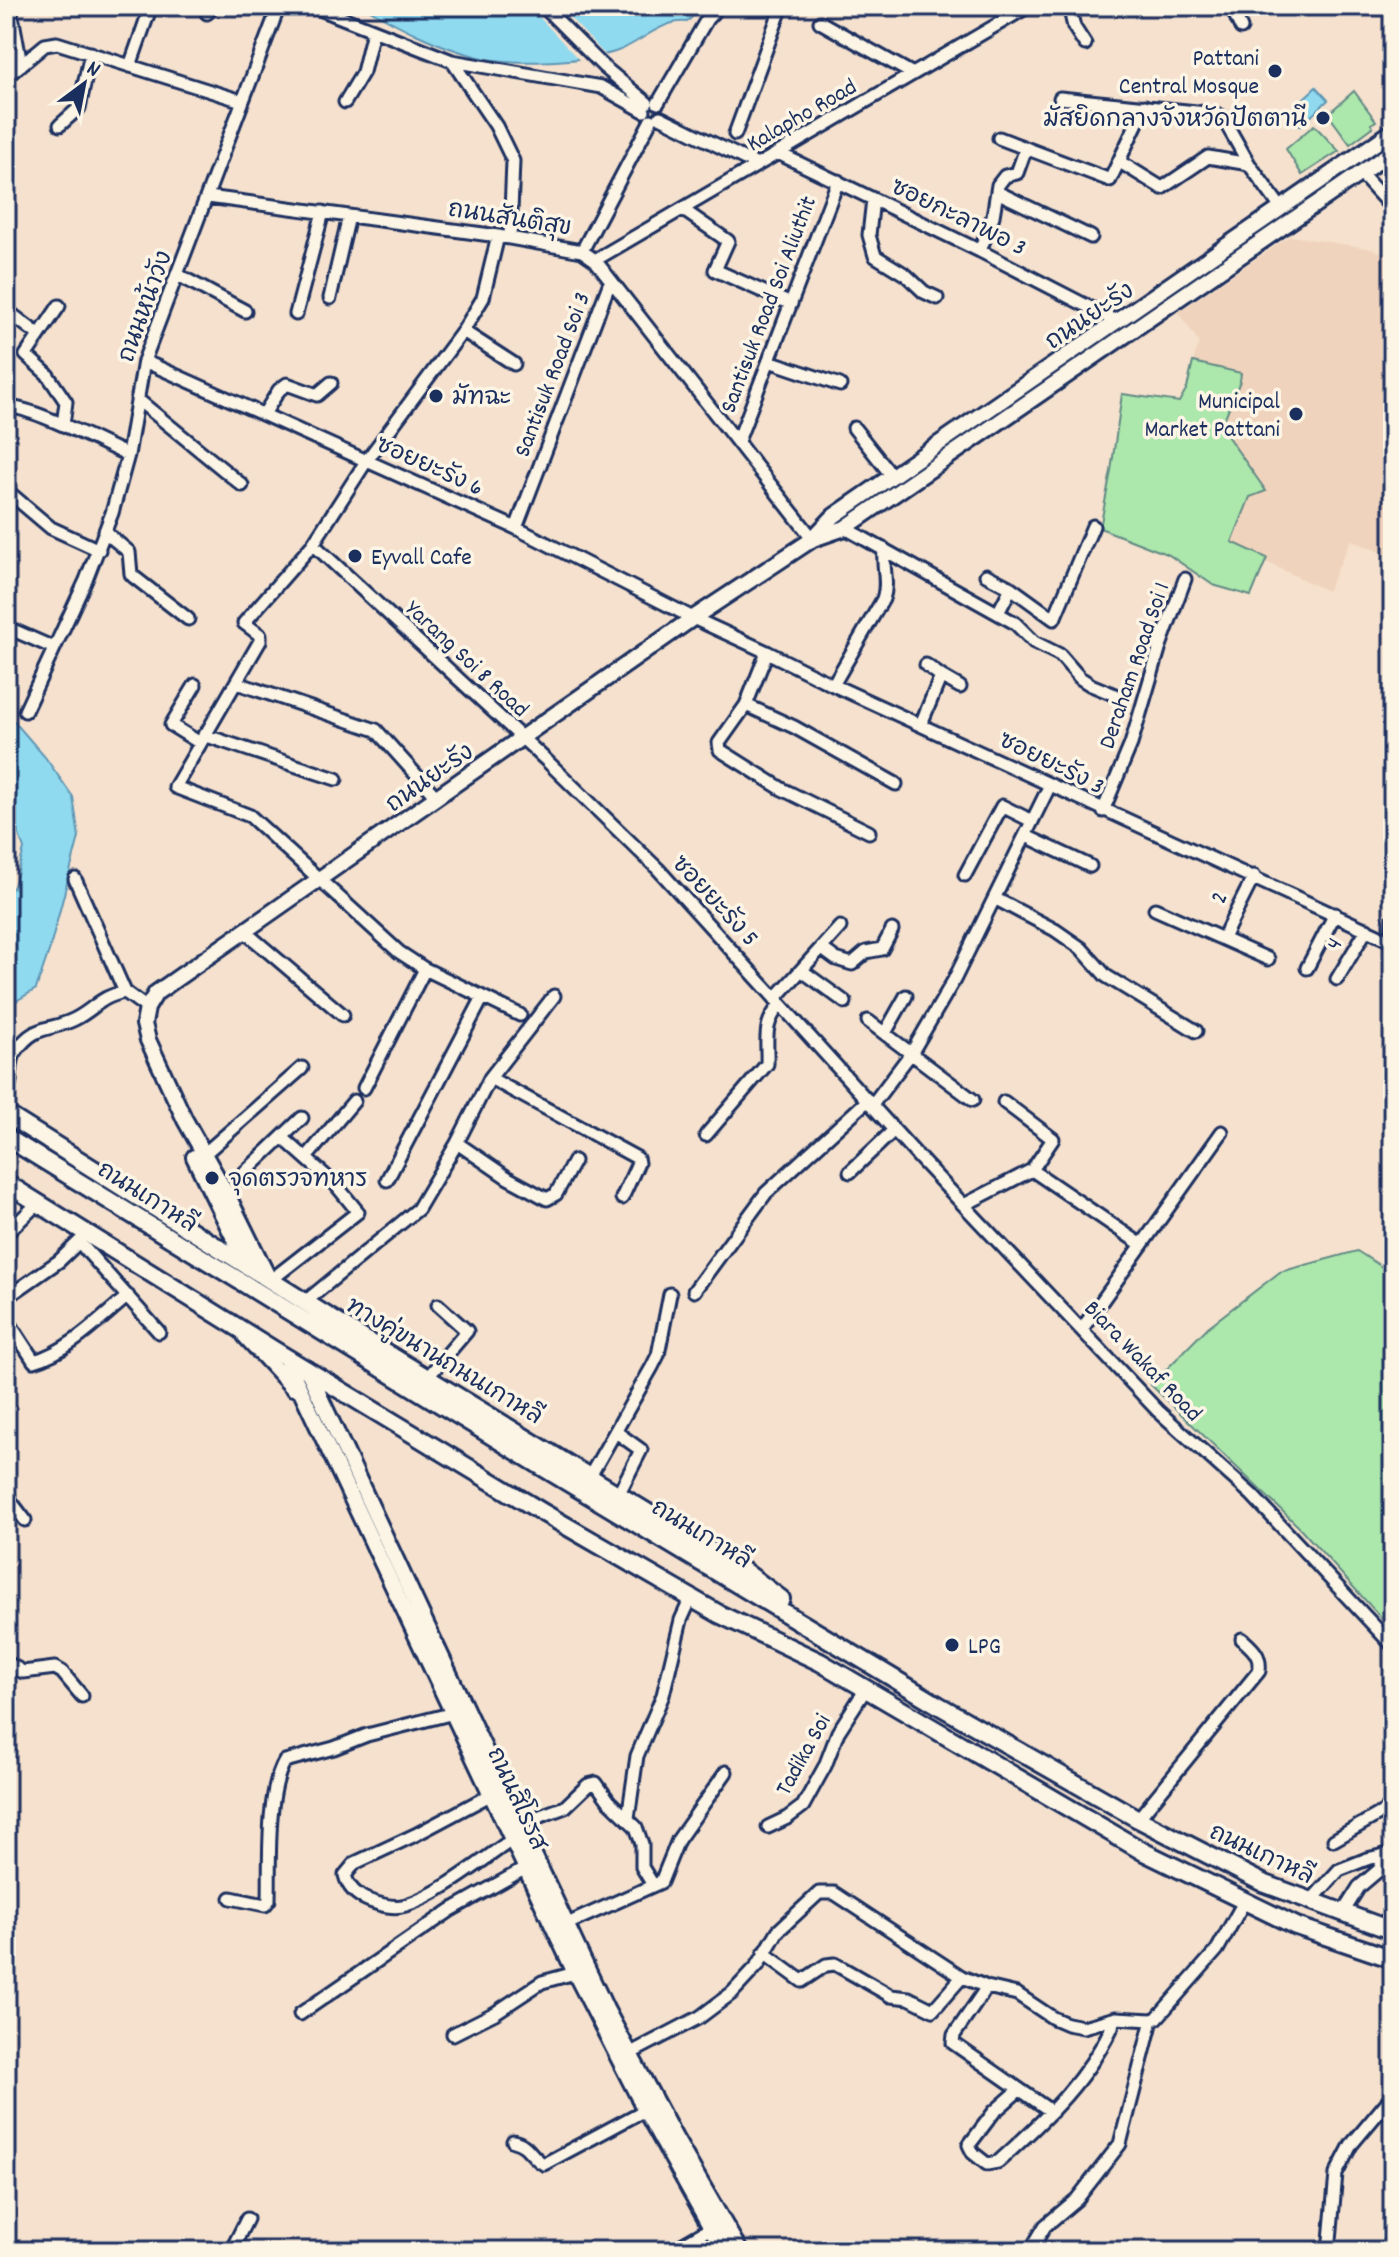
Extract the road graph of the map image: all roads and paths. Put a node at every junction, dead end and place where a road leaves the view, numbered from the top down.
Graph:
1 (7, 6) edge
2 (151, 6) edge
3 (279, 6) edge
4 (312, 6) edge
5 (543, 6) edge
6 (719, 6) edge
7 (782, 6) edge
8 (1029, 6) edge
9 (1069, 6) edge
10 (1231, 6) edge
11 (820, 22) dead end
12 (1241, 28) dead end
13 (373, 31) junction
14 (1085, 44) dead end
15 (91, 53) junction
16 (452, 61) junction
17 (21, 65) junction
18 (130, 66) junction
19 (609, 71) junction
20 (913, 74) junction
21 (6, 77) edge
22 (601, 87) junction
23 (1060, 98) dead end
24 (242, 101) junction
25 (345, 102) dead end
26 (1145, 106) junction
27 (652, 111) junction
28 (60, 125) dead end
29 (1393, 131) edge
30 (735, 134) dead end
31 (999, 138) dead end
32 (1026, 148) junction
33 (1393, 151) edge
34 (778, 153) junction
35 (1120, 162) junction
36 (1249, 164) junction
37 (757, 165) junction
38 (1361, 174) junction
39 (838, 181) junction
40 (999, 193) junction
41 (208, 197) junction
42 (873, 199) junction
43 (1281, 208) junction
44 (682, 209) junction
45 (1393, 209) edge
46 (323, 212) junction
47 (349, 216) junction
48 (504, 237) junction
49 (1091, 237) dead end
50 (582, 251) junction
51 (980, 251) junction
52 (595, 260) junction
53 (178, 275) junction
54 (610, 282) junction
55 (330, 298) dead end
56 (937, 298) dead end
57 (791, 304) junction
58 (59, 306) dead end
59 (6, 310) edge
60 (245, 311) dead end
61 (296, 314) dead end
62 (1118, 322) junction
63 (463, 331) junction
64 (39, 335) junction
65 (144, 361) junction
66 (769, 361) junction
67 (514, 364) dead end
68 (331, 383) dead end
69 (840, 385) dead end
70 (137, 399) junction
71 (6, 408) edge
72 (1004, 409) junction
73 (264, 414) junction
74 (63, 425) junction
75 (854, 428) dead end
76 (738, 441) junction
77 (128, 455) junction
78 (367, 460) junction
79 (892, 476) junction
80 (242, 485) dead end
81 (6, 490) edge
82 (1093, 526) dead end
83 (516, 528) junction
84 (845, 528) junction
85 (105, 532) junction
86 (813, 539) junction
87 (313, 544) junction
88 (884, 549) junction
89 (99, 550) junction
90 (986, 575) dead end
91 (1185, 579) dead end
92 (1011, 588) junction
93 (998, 613) junction
94 (693, 618) junction
95 (188, 619) dead end
96 (6, 627) edge
97 (54, 648) junction
98 (767, 652) junction
99 (926, 665) dead end
100 (941, 676) junction
101 (237, 683) junction
102 (195, 685) dead end
103 (833, 685) junction
104 (960, 687) dead end
105 (1120, 697) dead end
106 (746, 705) junction
107 (25, 711) dead end
108 (921, 724) junction
109 (202, 739) junction
110 (523, 739) junction
111 (336, 779) dead end
112 (896, 784) dead end
113 (1050, 785) junction
114 (437, 798) junction
115 (1103, 811) junction
116 (1032, 821) junction
117 (869, 832) dead end
118 (1026, 836) junction
119 (1090, 866) dead end
120 (965, 875) dead end
121 (1254, 876) junction
122 (75, 879) dead end
123 (318, 880) junction
124 (996, 899) junction
125 (1155, 909) dead end
126 (1335, 914) junction
127 (1393, 919) edge
128 (840, 927) dead end
129 (1393, 928) edge
130 (1367, 929) junction
131 (892, 930) dead end
132 (244, 931) junction
133 (1223, 938) junction
134 (1393, 942) edge
135 (821, 948) junction
136 (1268, 959) dead end
137 (1307, 968) dead end
138 (425, 969) junction
139 (801, 970) junction
140 (1337, 979) dead end
141 (125, 992) junction
142 (554, 996) dead end
143 (906, 996) dead end
144 (483, 997) junction
145 (778, 1002) junction
146 (845, 1002) dead end
147 (147, 1008) junction
148 (343, 1015) dead end
149 (520, 1015) dead end
150 (868, 1021) dead end
151 (1196, 1031) dead end
152 (885, 1033) junction
153 (912, 1052) junction
154 (302, 1068) dead end
155 (490, 1078) junction
156 (364, 1088) dead end
157 (170, 1089) junction
158 (6, 1093) edge
159 (973, 1100) dead end
160 (354, 1101) dead end
161 (1004, 1102) dead end
162 (870, 1103) junction
163 (6, 1114) edge
164 (302, 1118) dead end
165 (894, 1130) junction
166 (1222, 1132) dead end
167 (6, 1134) edge
168 (706, 1135) dead end
169 (282, 1137) junction
170 (457, 1143) junction
171 (203, 1155) junction
172 (306, 1158) junction
173 (574, 1161) dead end
174 (1032, 1170) junction
175 (850, 1172) dead end
176 (237, 1180) dead end
177 (387, 1180) dead end
178 (6, 1183) edge
179 (622, 1198) dead end
180 (38, 1203) junction
181 (964, 1205) junction
182 (223, 1216) junction
183 (6, 1234) edge
184 (197, 1234) junction
185 (84, 1237) junction
186 (1142, 1245) junction
187 (248, 1267) junction
188 (273, 1278) junction
189 (694, 1291) dead end
190 (670, 1294) dead end
191 (128, 1296) junction
192 (6, 1298) edge
193 (305, 1302) junction
194 (438, 1305) dead end
195 (6, 1318) edge
196 (234, 1326) junction
197 (1082, 1329) junction
198 (159, 1332) dead end
199 (285, 1357) junction
200 (307, 1369) junction
201 (427, 1378) junction
202 (361, 1401) junction
203 (307, 1404) junction
204 (332, 1424) junction
205 (616, 1432) junction
206 (590, 1476) junction
207 (619, 1493) junction
208 (6, 1495) edge
209 (25, 1520) dead end
210 (691, 1598) junction
211 (1242, 1639) dead end
212 (1393, 1646) edge
213 (855, 1654) junction
214 (6, 1662) edge
215 (865, 1690) junction
216 (82, 1696) dead end
217 (938, 1705) junction
218 (454, 1713) junction
219 (948, 1738) junction
220 (726, 1772) dead end
221 (492, 1794) junction
222 (1104, 1799) junction
223 (1393, 1806) edge
224 (628, 1818) junction
225 (1138, 1819) junction
226 (1091, 1820) junction
227 (519, 1824) junction
228 (768, 1827) dead end
229 (513, 1839) junction
230 (1334, 1840) dead end
231 (1389, 1854) edge
232 (526, 1868) junction
233 (653, 1885) junction
234 (231, 1898) dead end
235 (1244, 1902) junction
236 (1310, 1902) junction
237 (1342, 1914) junction
238 (565, 1925) junction
239 (1393, 1931) edge
240 (764, 1953) junction
241 (1393, 1959) edge
242 (575, 1973) junction
243 (962, 1977) junction
244 (987, 1987) junction
245 (300, 2014) dead end
246 (1116, 2018) junction
247 (1152, 2020) junction
248 (453, 2034) dead end
249 (629, 2054) junction
250 (1019, 2090) junction
251 (1393, 2095) edge
252 (645, 2110) junction
253 (1052, 2112) junction
254 (513, 2141) dead end
255 (247, 2219) dead end
256 (711, 2228) junction
257 (231, 2251) edge
258 (671, 2251) edge
259 (724, 2251) edge
260 (740, 2251) edge
261 (1030, 2251) edge
262 (1329, 2251) edge

1 - 17 street
2 - 18 street
3 - 24 street, ถนนหน้าวัง
4 - 13 street
5 - 19 street
6 - 27 street
7 - 30 street
8 - 20 street, Kalapho Road
9 - 14 street
10 - 12 street
11 - 20 street
13 - 16 street
13 - 25 street
15 - 17 street
15 - 18 street
15 - 28 street
16 - 22 street
16 - 48 street
17 - 21 street
18 - 24 street
19 - 22 street
19 - 27 street
20 - 34 street, Kalapho Road
22 - 27 street
23 - 26 street
24 - 41 street, ถนนหน้าวัง
26 - 35 street
26 - 36 street
27 - 37 street
27 - 50 street
29 - 43 main road, ถนนยะรัง
31 - 32 street
32 - 35 street
32 - 40 street
33 - 38 main road, ถนนยะรัง
34 - 37 street, Kalapho Road
34 - 39 street, ซอยกะลาพอ 3
35 - 36 street
36 - 43 street
37 - 44 street, Kalapho Road
38 - 45 street
38 - 72 main road, ถนนยะรัง
39 - 42 street, ซอยกะลาพอ 3
39 - 57 street, Santisuk Road Soi Aliuthit
40 - 49 street
40 - 51 street
41 - 46 street, ถนนสันติสุข
41 - 53 street, ถนนหน้าวัง
42 - 51 street, ซอยกะลาพอ 3
42 - 56 street
43 - 62 main road, ถนนยะรัง
44 - 52 street, Kalapho Road
44 - 57 street
46 - 47 street, ถนนสันติสุข
46 - 61 street
47 - 48 street, ถนนสันติสุข
47 - 55 street
48 - 50 street, ถนนสันติสุข
48 - 63 street
50 - 52 street, ถนนสันติสุข
51 - 62 street, ซอยกะลาพอ 3
52 - 54 street, ถนนสันติสุข
53 - 60 street
53 - 65 street, ถนนหน้าวัง
54 - 76 street, ถนนสันติสุข
54 - 83 street, Santisuk Road Soi 3
57 - 66 street, Santisuk Road Soi Aliuthit
58 - 64 street
59 - 64 street
62 - 72 main road, ถนนยะรัง
63 - 67 street
63 - 78 street
64 - 74 street
65 - 70 street, ถนนหน้าวัง
65 - 73 street, ซอยยะรัง 6
66 - 69 street
66 - 76 street, Santisuk Road Soi Aliuthit
68 - 73 street
70 - 77 street, ถนนหน้าวัง
70 - 80 street
71 - 74 street
72 - 79 main road, ถนนยะรัง
72 - 84 main road, ถนนยะรัง
73 - 78 street, ซอยยะรัง 6
74 - 77 street
75 - 79 street
76 - 86 street, ถนนสันติสุข
77 - 85 street, ถนนหน้าวัง
78 - 83 street, ซอยยะรัง 6
78 - 87 street
79 - 86 main road, ถนนยะรัง
81 - 89 street
82 - 92 street
83 - 94 street, ซอยยะรัง 6
84 - 86 main road, ถนนยะรัง
84 - 88 street
85 - 89 street, ถนนหน้าวัง
85 - 95 street
86 - 94 main road, ถนนยะรัง
87 - 101 street
87 - 110 street, Yarang Soi 8 Road
88 - 93 street
88 - 103 street
89 - 97 street, ถนนหน้าวัง
90 - 92 street
91 - 115 street, Deraham Road Soi 1
92 - 93 street
93 - 105 street
94 - 98 street, ซอยยะรัง 3
94 - 110 main road, ถนนยะรัง
96 - 97 street
97 - 107 street, ถนนหน้าวัง
98 - 103 street, ซอยยะรัง 3
98 - 106 street
99 - 100 street
100 - 104 street
100 - 108 street
101 - 109 street
101 - 114 street
102 - 109 street
103 - 108 street, ซอยยะรัง 3
106 - 112 street
106 - 117 street
108 - 113 street, ซอยยะรัง 3
109 - 111 street
109 - 123 street
110 - 114 main road, ถนนยะรัง
110 - 145 street, ซอยยะรัง 5
113 - 115 street, ซอยยะรัง 3
113 - 116 street
114 - 123 main road, ถนนยะรัง
115 - 121 street, ซอยยะรัง 3
116 - 118 street
116 - 120 street
118 - 119 street
118 - 124 street
121 - 126 street, ซอยยะรัง 3
121 - 133 street, 2
122 - 141 street
123 - 132 main road, ถนนยะรัง
123 - 138 street
124 - 151 street
124 - 153 street
125 - 133 street
126 - 130 street, ซอยยะรัง 3
126 - 137 street
127 - 129 street
128 - 135 street
129 - 134 street
130 - 134 street, ซอยยะรัง 3
130 - 140 street, 4
131 - 135 street
132 - 147 main road, ถนนยะรัง
132 - 148 street
133 - 136 street
135 - 139 street
138 - 144 street
138 - 156 street
139 - 145 street
139 - 146 street
141 - 147 street
141 - 158 street
142 - 155 street
143 - 152 street
144 - 149 street
144 - 177 street
145 - 162 street, ซอยยะรัง 5
145 - 168 street
147 - 157 main road
150 - 152 street
152 - 153 street
153 - 159 street
153 - 162 street
154 - 171 street
155 - 170 street
155 - 179 street
157 - 171 main road
157 - 182 main road
160 - 172 street
161 - 174 street
162 - 165 street, Biara Wakaf Road
162 - 189 street
163 - 184 highway, ทางคู่ขนานถนนเกาหลี
164 - 169 street
165 - 175 street
165 - 181 street, Biara Wakaf Road
166 - 186 street
167 - 184 highway
167 - 213 highway, ถนนเกาหลี
169 - 172 street
169 - 176 street
170 - 173 street
170 - 193 street
171 - 188 main road
172 - 188 street
174 - 181 street
174 - 186 street
178 - 180 highway
180 - 183 street
180 - 185 highway
181 - 197 street, Biara Wakaf Road
182 - 184 main road
182 - 187 main road
184 - 187 highway, ทางคู่ขนานถนนเกาหลี
185 - 191 street
185 - 192 street
185 - 196 highway
186 - 197 street
187 - 188 highway, ทางคู่ขนานถนนเกาหลี
188 - 193 highway, ทางคู่ขนานถนนเกาหลี
190 - 205 street
191 - 195 street
191 - 198 street
193 - 201 highway, ทางคู่ขนานถนนเกาหลี
194 - 201 street
196 - 199 highway
196 - 203 main road
197 - 212 street, Biara Wakaf Road
199 - 200 highway
199 - 203 main road, ถนนสิโรรส
200 - 202 highway
200 - 204 main road, ถนนสิโรรส
201 - 206 highway, ทางคู่ขนานถนนเกาหลี
202 - 204 main road
202 - 210 highway
203 - 218 main road, ถนนสิโรรส
204 - 227 main road, ถนนสิโรรส
205 - 206 street
205 - 207 street
206 - 207 highway, ทางคู่ขนานถนนเกาหลี
207 - 213 highway, ทางคู่ขนานถนนเกาหลี
208 - 209 street
210 - 215 highway
210 - 224 street
211 - 225 street
213 - 217 highway, ถนนเกาหลี
214 - 216 street
215 - 219 highway
215 - 228 street, Tadika Soi
217 - 219 highway
217 - 222 highway, ถนนเกาหลี
218 - 221 main road, ถนนสิโรรส
218 - 234 street
219 - 226 highway
220 - 233 street
221 - 229 main road, ถนนสิโรรส
221 - 229 street
222 - 225 highway, ถนนเกาหลี
222 - 226 highway
223 - 230 street
224 - 227 street
224 - 233 street
225 - 236 highway, ถนนเกาหลี
226 - 235 highway
227 - 238 main road, ถนนสิโรรส
229 - 232 main road, ถนนสิโรรส
231 - 236 street
231 - 237 street
232 - 242 main road, ถนนสิโรรส
232 - 245 street
233 - 238 street
235 - 241 highway
235 - 247 street
236 - 237 highway, ถนนเกาหลี
237 - 239 highway, ถนนเกาหลี
238 - 249 main road, ถนนสิโรรส
240 - 243 street
240 - 243 street
240 - 249 street
242 - 248 street
242 - 252 main road, ถนนสิโรรส
243 - 244 street
244 - 246 street
244 - 250 street
246 - 247 street
246 - 253 street
247 - 261 street
249 - 260 main road, ถนนสิโรรส
250 - 253 street
250 - 253 street
251 - 262 street
252 - 254 street
252 - 256 main road, ถนนสิโรรส
255 - 257 street
256 - 258 street
256 - 259 main road, ถนนสิโรรส

